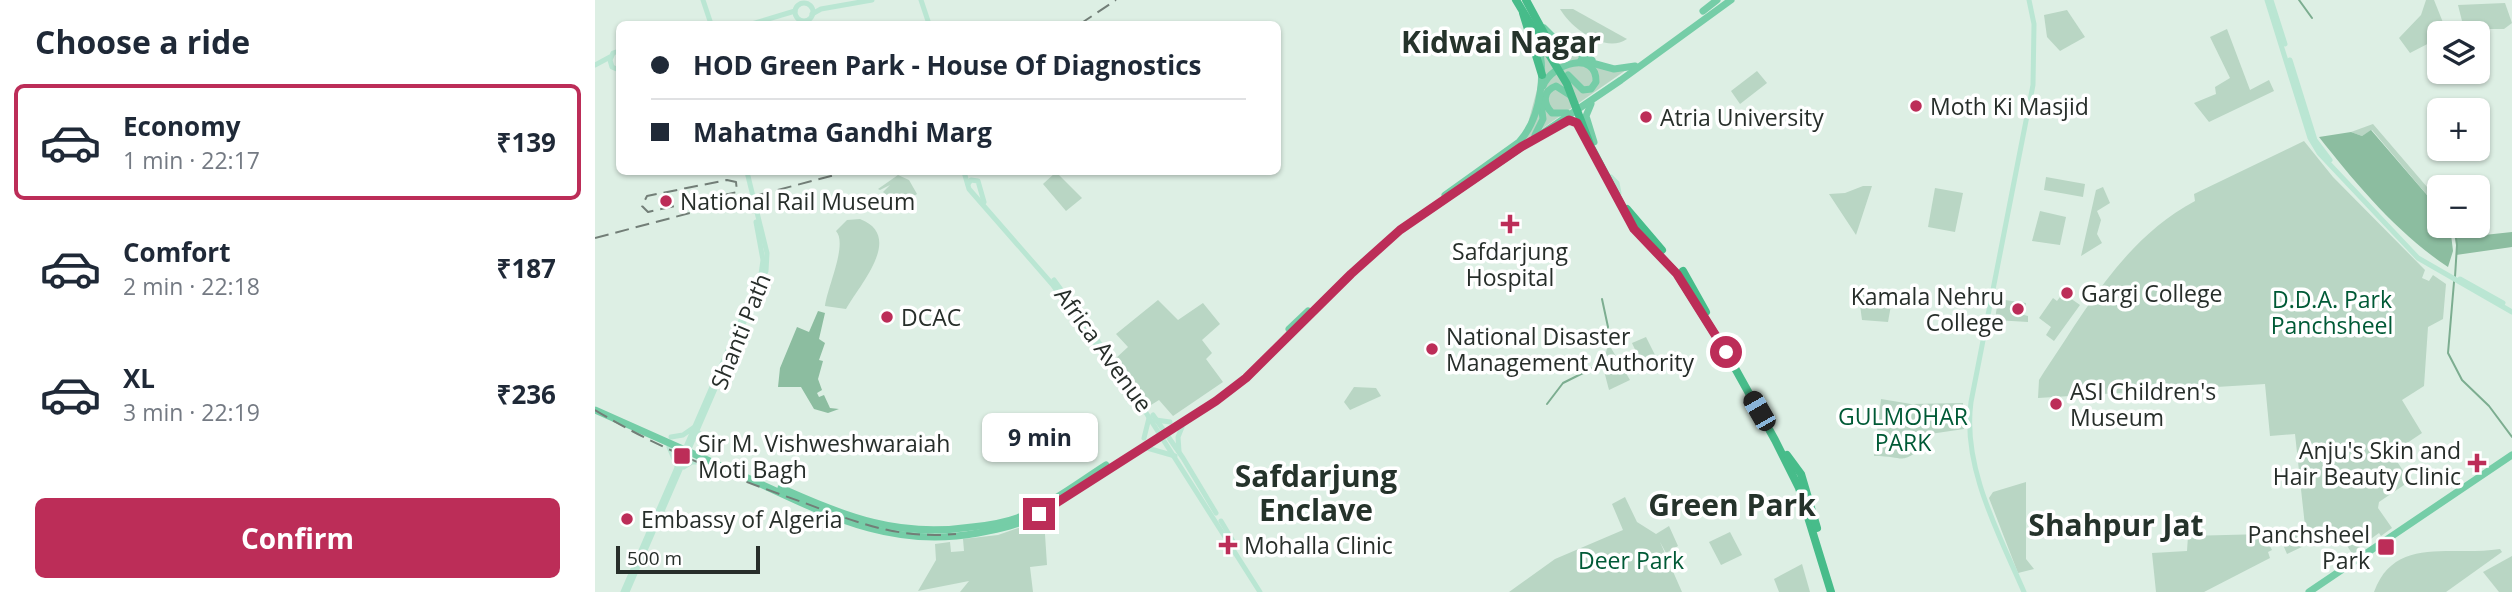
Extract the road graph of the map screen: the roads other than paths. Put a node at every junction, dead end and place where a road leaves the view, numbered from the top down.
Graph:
1 (702, 0) edge
2 (854, 0) edge
3 (872, 0) edge
4 (921, 0) edge
5 (929, 0) edge
6 (1523, 0) edge
7 (1717, 0) edge
8 (1724, 0) edge
9 (1733, 0) edge
10 (2028, 0) edge
11 (2269, 0) edge
12 (810, 6) junction
13 (795, 11) junction
14 (1703, 11) dead end
15 (812, 14) junction
16 (1537, 18) junction
17 (1708, 19) dead end
18 (799, 20) junction
19 (707, 21) edge
20 (762, 21) edge
21 (779, 21) edge
22 (930, 21) edge
23 (931, 21) edge
24 (1537, 35) junction
25 (616, 53) edge
26 (611, 56) junction
27 (1584, 61) junction
28 (1647, 61) junction
29 (1598, 64) junction
30 (595, 66) edge
31 (1635, 66) junction
32 (612, 67) junction
33 (616, 69) edge
34 (1546, 75) junction
35 (1568, 75) junction
36 (1622, 77) junction
37 (1573, 101) junction
38 (1563, 117) junction
39 (1584, 122) junction
40 (1529, 128) junction
41 (1538, 132) junction
42 (1521, 147) junction
43 (1593, 147) junction
44 (746, 175) edge
45 (966, 175) edge
46 (970, 182) junction
47 (979, 187) junction
48 (972, 191) junction
49 (1615, 191) junction
50 (1428, 210) junction
51 (1657, 247) junction
52 (2512, 310) edge
53 (1311, 312) junction
54 (1228, 389) junction
55 (1973, 392) junction
56 (595, 408) edge
57 (1970, 408) junction
58 (1149, 416) junction
59 (1179, 416) dead end
60 (1156, 420) junction
61 (1170, 422) dead end
62 (1183, 427) joint
63 (696, 428) junction
64 (671, 437) dead end
65 (1144, 438) joint
66 (669, 447) dead end
67 (1147, 448) joint
68 (707, 453) dead end
69 (1177, 454) junction
70 (2511, 457) edge
71 (704, 462) dead end
72 (1789, 463) junction
73 (680, 467) junction
74 (1799, 488) junction
75 (1816, 524) junction
76 (625, 592) edge
77 (1262, 592) edge
78 (1833, 592) edge
79 (2023, 592) edge
80 (2309, 592) edge
81 (2315, 592) edge

1 - 19 main road
2 - 12 main road
3 - 15 main road
4 - 22 main road
5 - 23 main road
6 - 16 highway
6 - 24 highway
6 - 34 highway
7 - 14 main road
8 - 31 main road
9 - 17 main road
9 - 28 main road
10 - 55 main road
10 - 79 main road
11 - 52 main road
12 - 13 main road
12 - 15 main road
13 - 18 main road
13 - 20 main road
15 - 18 main road
16 - 29 main road
16 - 35 highway
18 - 21 main road
24 - 34 main road
24 - 34 main road
24 - 37 highway
25 - 26 main road
26 - 30 main road
26 - 32 main road
27 - 29 main road
27 - 34 main road
27 - 35 main road
27 - 39 main road
28 - 36 main road
28 - 43 main road
29 - 31 main road
30 - 32 main road
31 - 36 main road
32 - 33 main road
34 - 38 main road
34 - 40 main road
34 - 41 main road
35 - 39 highway
36 - 38 main road
37 - 38 main road
37 - 43 highway
38 - 42 main road
39 - 43 highway
40 - 41 main road
40 - 50 main road
41 - 42 main road
42 - 43 main road
42 - 50 main road
43 - 49 highway
43 - 49 highway
44 - 63 main road, Shanti Path
45 - 46 main road
46 - 47 main road, Africa Avenue
46 - 48 main road, Africa Avenue
47 - 48 main road
47 - 60 main road, Africa Avenue
48 - 58 main road, Africa Avenue
49 - 51 highway
50 - 53 main road
51 - 72 highway
51 - 72 highway
53 - 54 main road
53 - 54 main road
54 - 56 main road
55 - 57 main road
55 - 57 main road
57 - 79 main road
58 - 65 main road
58 - 69 main road, Africa Avenue
59 - 62 main road
60 - 61 main road
60 - 69 main road, Africa Avenue
62 - 69 main road
63 - 64 main road
63 - 68 main road
63 - 73 main road, Shanti Path
65 - 67 main road
66 - 73 main road
67 - 69 main road
69 - 77 main road, Africa Avenue
70 - 80 main road
70 - 81 main road
71 - 73 main road
72 - 74 highway
72 - 75 highway
73 - 76 main road, Shanti Path
74 - 75 main road
74 - 78 highway
75 - 78 highway

